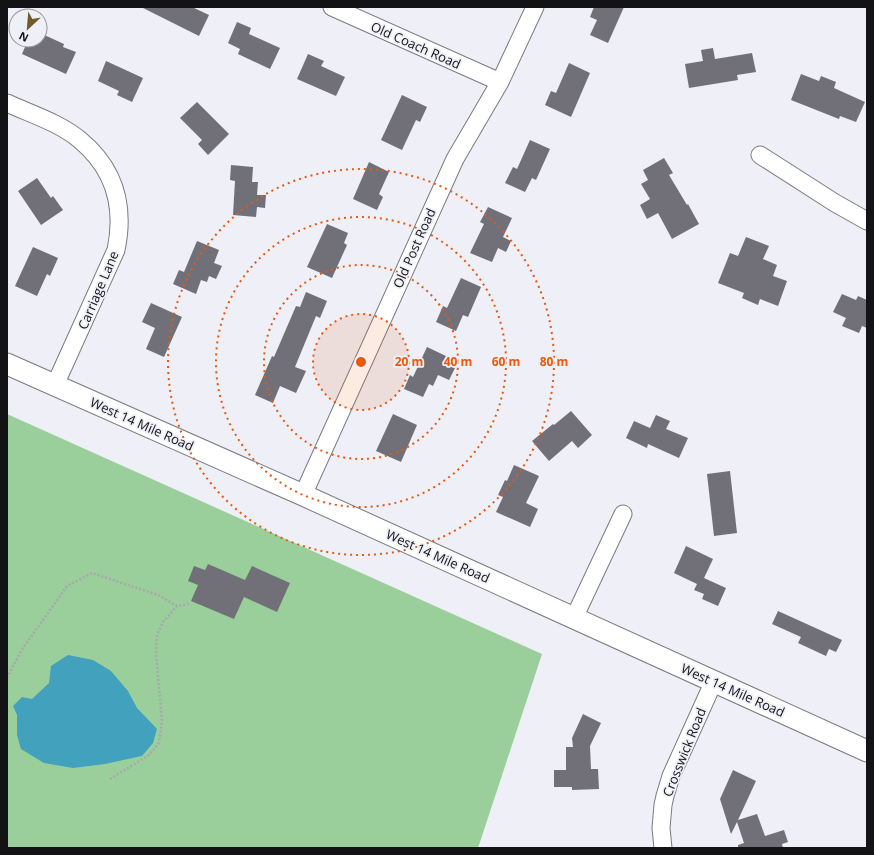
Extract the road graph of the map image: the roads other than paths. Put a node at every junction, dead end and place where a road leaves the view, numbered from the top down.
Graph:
1 (332, 7) edge
2 (535, 7) edge
3 (500, 82) junction
4 (7, 103) edge
5 (760, 155) dead end
6 (867, 221) edge
7 (7, 364) edge
8 (55, 385) junction
9 (302, 495) junction
10 (623, 514) dead end
11 (574, 618) junction
12 (714, 681) junction
13 (867, 751) edge
14 (663, 848) edge

1 - 3 street, Old Coach Road
2 - 3 street, Old Post Road
3 - 9 street, Old Post Road
4 - 8 street, Carriage Lane
5 - 6 street
7 - 8 street, West 14 Mile Road
8 - 9 street, West 14 Mile Road
9 - 11 street, West 14 Mile Road
10 - 11 street
11 - 12 street, West 14 Mile Road
12 - 13 street, West 14 Mile Road
12 - 14 street, Crosswick Road

